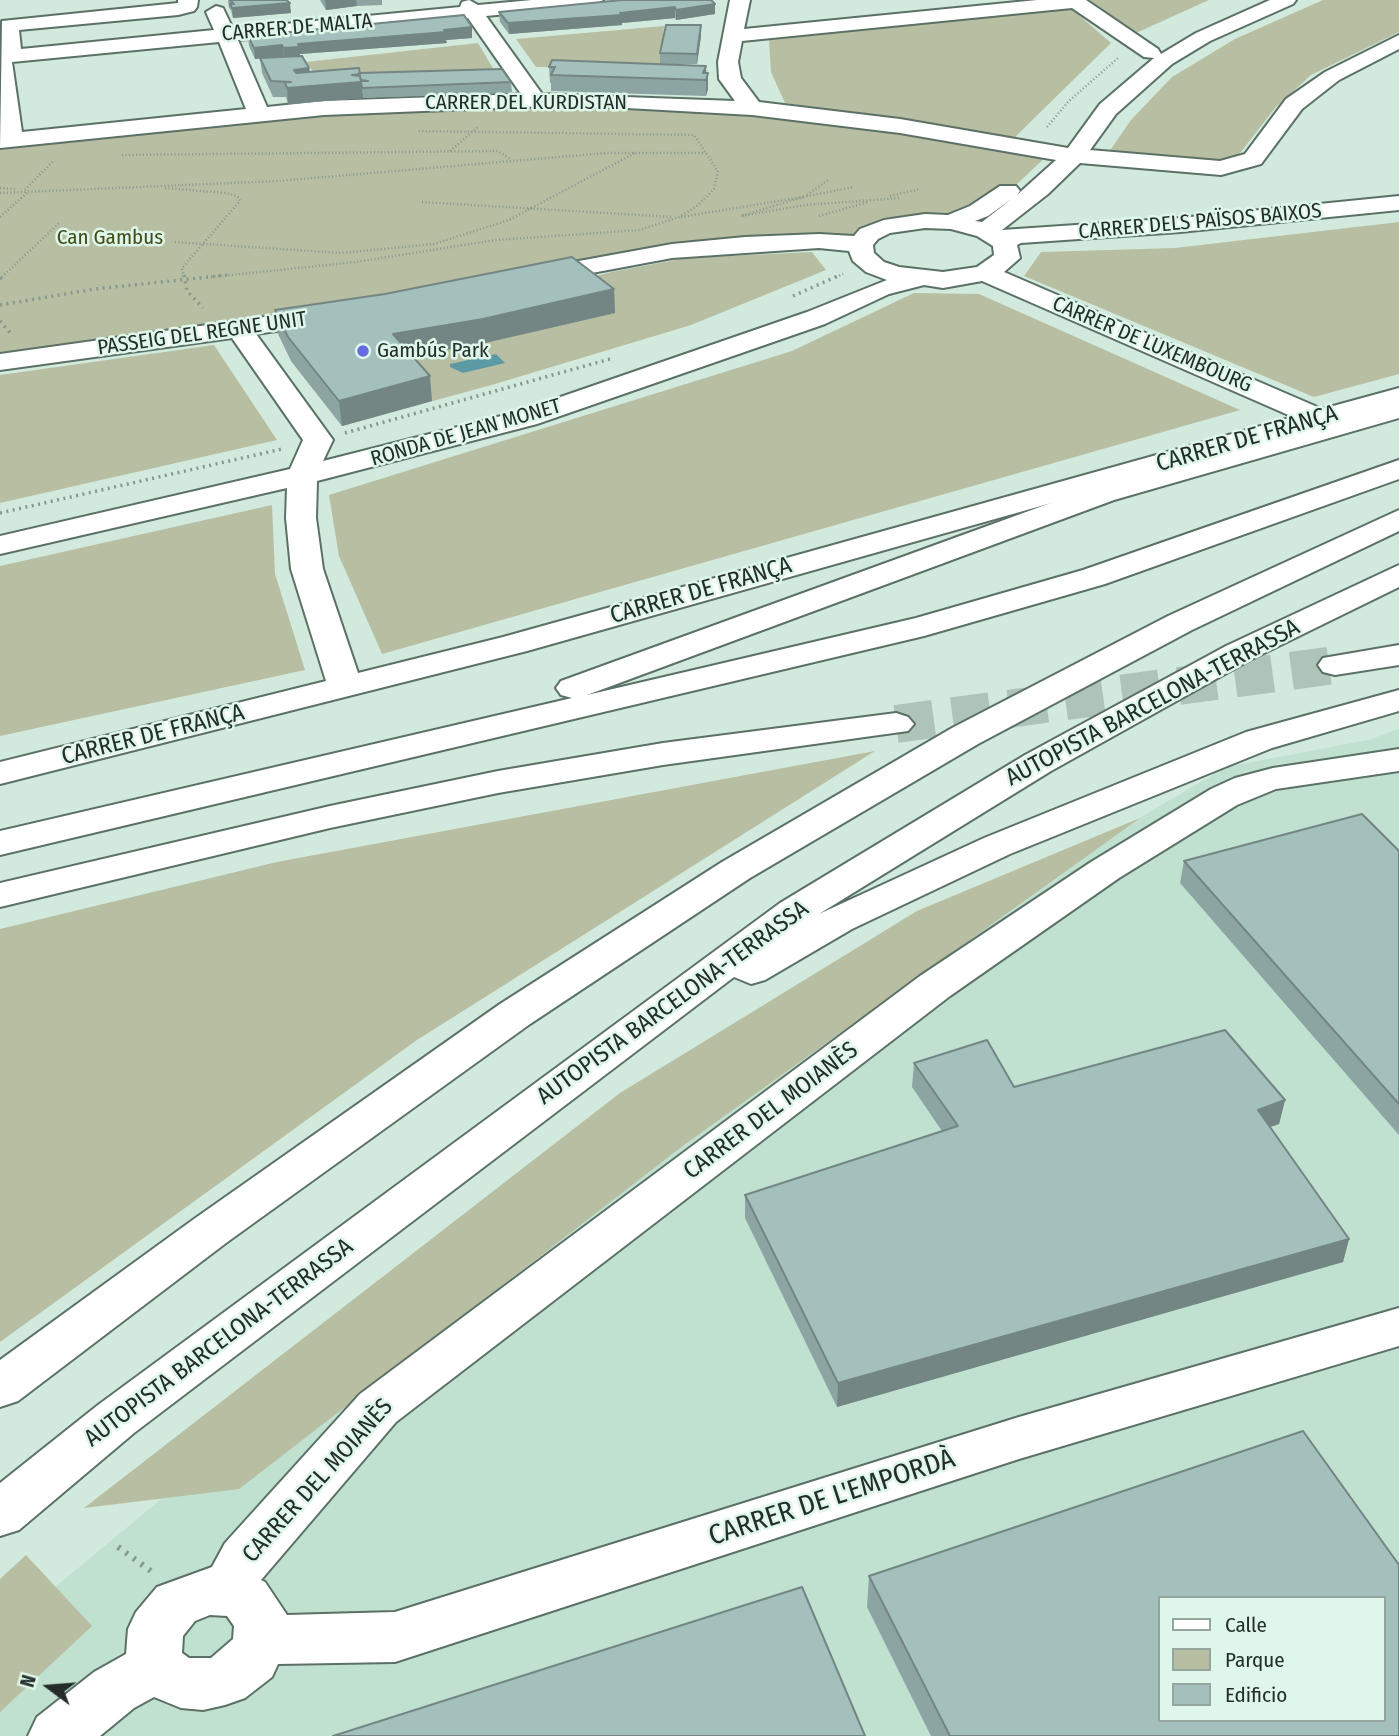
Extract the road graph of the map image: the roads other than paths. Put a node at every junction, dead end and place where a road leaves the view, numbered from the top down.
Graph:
1 (188, 0) edge
2 (212, 0) edge
3 (529, 0) edge
4 (593, 0) edge
5 (740, 0) edge
6 (1255, 0) edge
7 (1286, 0) edge
8 (1074, 1) edge
9 (471, 9) junction
10 (223, 32) junction
11 (733, 36) junction
12 (1399, 41) edge
13 (3, 53) edge
14 (1151, 53) junction
15 (536, 100) junction
16 (752, 108) junction
17 (259, 113) junction
18 (6, 140) edge
19 (1040, 151) junction
20 (1074, 156) junction
21 (1399, 203) edge
22 (951, 222) junction
23 (994, 236) junction
24 (862, 260) junction
25 (985, 273) junction
26 (919, 279) junction
27 (502, 283) edge
28 (354, 311) edge
29 (239, 329) junction
30 (0, 362) edge
31 (1399, 396) edge
32 (1399, 409) edge
33 (1319, 418) junction
34 (311, 456) junction
35 (1399, 469) edge
36 (1399, 519) edge
37 (0, 523) edge
38 (0, 545) edge
39 (1399, 575) edge
40 (1399, 655) edge
41 (1335, 665) tunnel mouth
42 (345, 687) junction
43 (1399, 700) edge
44 (896, 724) tunnel mouth
45 (1399, 760) edge
46 (0, 773) edge
47 (273, 778) junction
48 (0, 844) edge
49 (0, 895) edge
50 (588, 1064) junction
51 (1399, 1327) edge
52 (0, 1387) edge
53 (0, 1514) edge
54 (228, 1591) junction
55 (261, 1640) junction
56 (158, 1665) junction
57 (57, 1736) edge

1 - 13 main road
2 - 10 main road
3 - 9 main road, CARRER DE MALTA
4 - 9 main road, CARRER DE MALTA
5 - 11 main road
6 - 14 main road
7 - 20 main road
8 - 11 main road
8 - 14 main road
9 - 10 main road, CARRER DE MALTA
9 - 15 main road
10 - 13 main road, CARRER DE MALTA
10 - 17 main road
11 - 16 main road
12 - 20 main road, CARRER DEL KURDISTAN
13 - 18 main road
14 - 19 main road
15 - 16 main road, CARRER DEL KURDISTAN
15 - 17 main road, CARRER DEL KURDISTAN
16 - 19 main road, CARRER DEL KURDISTAN
17 - 18 main road, CARRER DEL KURDISTAN
19 - 20 main road, CARRER DEL KURDISTAN
19 - 22 main road
20 - 23 main road
21 - 23 main road, CARRER DELS PAÏSOS BAIXOS
22 - 23 main road
22 - 24 main road, RONDA DE JEAN MONET
23 - 25 main road
24 - 26 main road
24 - 27 main road
24 - 34 main road, RONDA DE JEAN MONET
25 - 26 main road
25 - 33 main road, CARRER DE LUXEMBOURG
26 - 34 main road, RONDA DE JEAN MONET
28 - 29 main road, PASSEIG DEL REGNE UNIT
29 - 30 main road, PASSEIG DEL REGNE UNIT
29 - 34 main road
31 - 33 main road, CARRER DE FRANÇA
32 - 47 main road
33 - 42 main road, CARRER DE FRANÇA
34 - 37 main road, RONDA DE JEAN MONET
34 - 38 main road, RONDA DE JEAN MONET
34 - 42 main road
35 - 47 main road
36 - 52 main road
39 - 50 main road, AUTOPISTA BARCELONA-TERRASSA
40 - 41 main road
42 - 46 main road, CARRER DE FRANÇA
43 - 50 main road
44 - 49 main road
45 - 54 main road, CARRER DEL MOIANÈS
47 - 48 main road
50 - 53 main road, AUTOPISTA BARCELONA-TERRASSA
51 - 55 main road, CARRER DE L'EMPORDÀ
54 - 55 main road
54 - 56 main road
55 - 56 main road
56 - 57 main road

